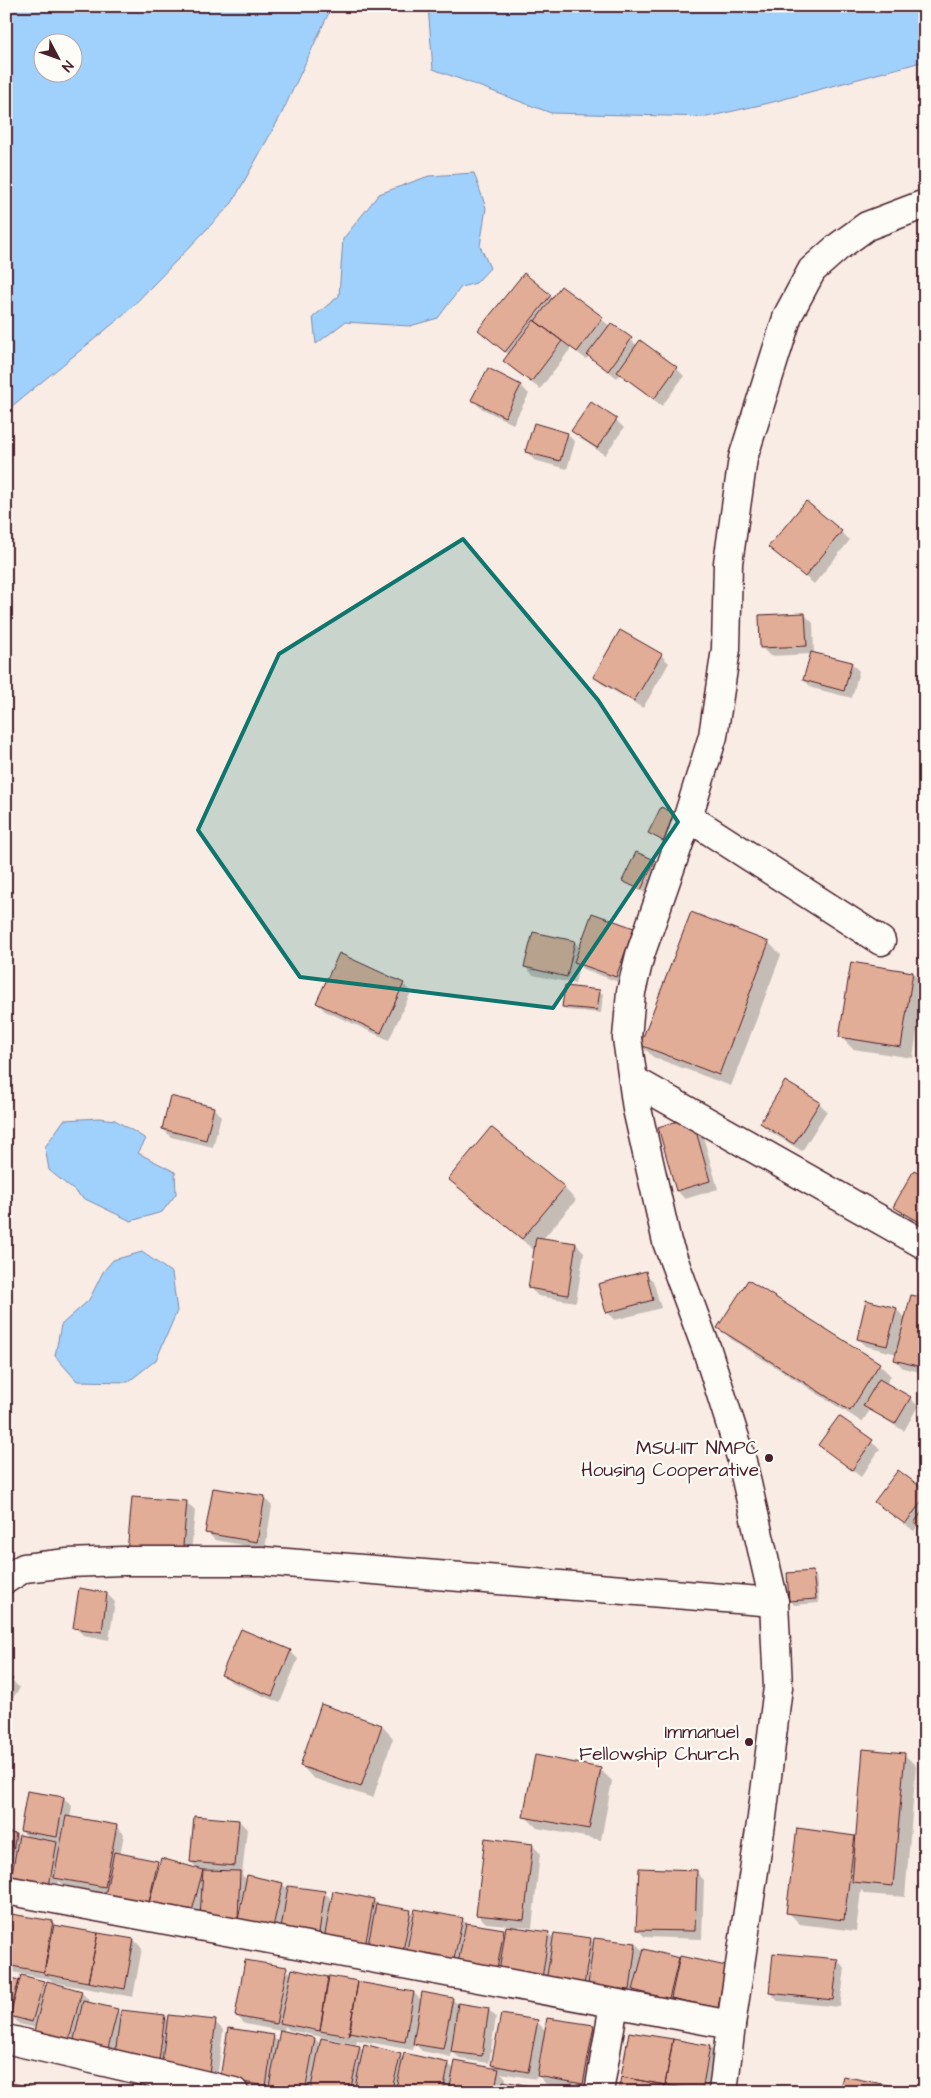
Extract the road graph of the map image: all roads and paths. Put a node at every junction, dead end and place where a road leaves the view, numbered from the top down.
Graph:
1 (925, 204) edge
2 (688, 817) junction
3 (881, 941) dead end
4 (634, 1080) junction
5 (925, 1245) edge
6 (6, 1579) edge
7 (774, 1602) junction
8 (6, 1890) edge
9 (614, 2004) junction
10 (730, 2025) junction
11 (6, 2039) edge
12 (234, 2092) edge
13 (599, 2092) edge
14 (723, 2092) edge

1 - 2 street
2 - 3 street
2 - 4 street
4 - 5 street
4 - 7 street
6 - 7 street
7 - 10 street
8 - 9 street
9 - 10 street
9 - 13 street
10 - 14 street
11 - 12 street

